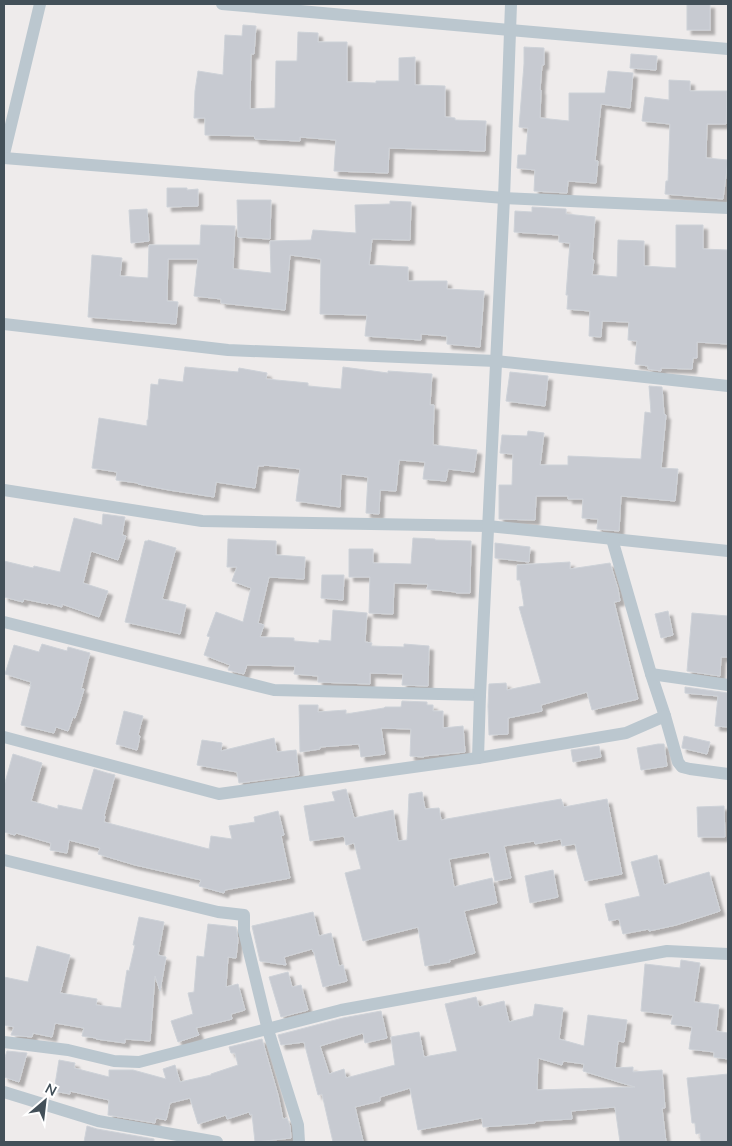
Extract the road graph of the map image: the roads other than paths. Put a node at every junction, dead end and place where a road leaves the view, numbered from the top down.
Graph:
1 (40, 4) edge
2 (222, 4) edge
3 (511, 4) edge
4 (510, 30) junction
5 (728, 48) edge
6 (4, 156) edge
7 (504, 198) junction
8 (728, 208) edge
9 (4, 324) edge
10 (496, 361) junction
11 (728, 386) edge
12 (4, 490) edge
13 (488, 526) junction
14 (612, 539) junction
15 (728, 551) edge
16 (4, 622) edge
17 (651, 674) junction
18 (728, 685) edge
19 (480, 695) junction
20 (665, 716) junction
21 (4, 737) edge
22 (478, 758) junction
23 (728, 774) edge
24 (4, 860) edge
25 (728, 954) edge
26 (268, 1030) junction
27 (4, 1042) edge
28 (4, 1092) edge
29 (217, 1142) edge
30 (299, 1142) edge

1 - 6 street
2 - 4 street
3 - 4 street
4 - 5 street
4 - 7 street
6 - 7 street
7 - 8 street
7 - 10 street
9 - 10 street
10 - 11 street
10 - 13 street
12 - 13 street
13 - 14 street
13 - 19 street
14 - 15 street
14 - 17 street
16 - 19 street
17 - 18 street
17 - 20 street
19 - 22 street
20 - 22 street
20 - 23 street
21 - 22 street
24 - 26 street
25 - 26 street
26 - 27 street
26 - 30 street
28 - 29 street

